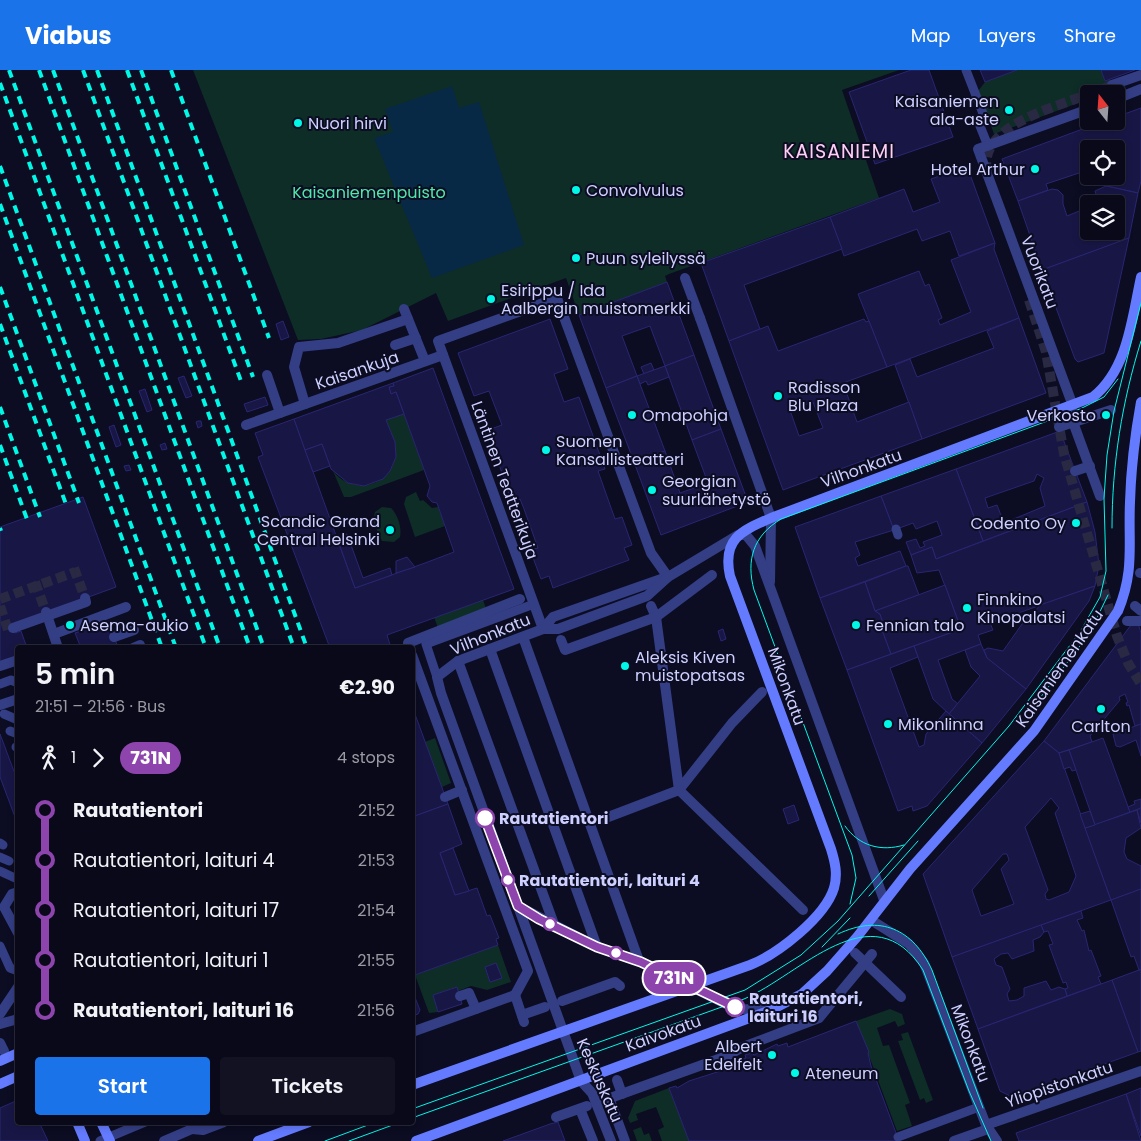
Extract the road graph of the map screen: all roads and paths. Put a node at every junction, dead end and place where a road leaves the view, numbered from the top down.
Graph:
1 (966, 70) edge
2 (1141, 75) edge
3 (1112, 85) tunnel mouth
4 (1141, 89) edge
5 (1125, 95) edge
6 (1080, 112) edge
7 (983, 147) junction
8 (1141, 277) edge
9 (685, 278) dead end
10 (404, 309) dead end
11 (408, 319) junction
12 (416, 338) junction
13 (395, 345) dead end
14 (443, 355) junction
15 (425, 361) junction
16 (267, 375) dead end
17 (1141, 402) edge
18 (305, 404) junction
19 (1073, 406) junction
20 (1110, 410) dead end
21 (280, 413) junction
22 (1073, 422) junction
23 (246, 425) dead end
24 (1059, 427) dead end
25 (1090, 466) junction
26 (1075, 471) dead end
27 (1100, 496) dead end
28 (771, 518) junction
29 (738, 535) junction
30 (712, 575) dead end
31 (668, 577) junction
32 (770, 585) junction
33 (84, 598) dead end
34 (520, 599) dead end
35 (534, 604) junction
36 (651, 606) dead end
37 (126, 607) dead end
38 (46, 614) junction
39 (656, 617) junction
40 (1128, 621) dead end
41 (1140, 621) edge
42 (13, 628) dead end
43 (543, 629) junction
44 (134, 630) dead end
45 (54, 634) junction
46 (114, 637) dead end
47 (523, 637) junction
48 (561, 640) dead end
49 (57, 645) edge
50 (409, 645) edge
51 (490, 649) junction
52 (15, 661) edge
53 (458, 661) junction
54 (415, 665) edge
55 (0, 666) edge
56 (437, 677) junction
57 (15, 682) edge
58 (0, 684) edge
59 (762, 692) dead end
60 (15, 701) edge
61 (2, 710) edge
62 (15, 718) edge
63 (462, 790) junction
64 (679, 790) junction
65 (445, 796) dead end
66 (603, 819) dead end
67 (0, 857) edge
68 (9, 862) dead end
69 (0, 871) edge
70 (15, 878) dead end
71 (15, 893) edge
72 (884, 900) junction
73 (518, 906) junction
74 (803, 910) dead end
75 (871, 920) junction
76 (15, 927) edge
77 (555, 927) junction
78 (0, 946) edge
79 (597, 947) junction
80 (856, 953) dead end
81 (872, 954) dead end
82 (639, 961) junction
83 (865, 963) junction
84 (15, 970) edge
85 (620, 986) dead end
86 (690, 987) junction
87 (15, 992) edge
88 (515, 995) junction
89 (460, 996) dead end
90 (901, 997) dead end
91 (562, 1001) dead end
92 (545, 1007) dead end
93 (476, 1009) junction
94 (771, 1010) junction
95 (0, 1014) edge
96 (15, 1020) edge
97 (0, 1024) edge
98 (415, 1031) edge
99 (563, 1032) junction
100 (1, 1052) edge
101 (15, 1053) edge
102 (1141, 1071) edge
103 (15, 1077) edge
104 (617, 1080) dead end
105 (581, 1081) junction
106 (0, 1084) edge
107 (415, 1084) edge
108 (622, 1094) junction
109 (979, 1107) junction
110 (556, 1117) dead end
111 (78, 1125) edge
112 (103, 1125) edge
113 (129, 1125) edge
114 (216, 1125) edge
115 (301, 1125) edge
116 (191, 1126) edge
117 (987, 1127) junction
118 (898, 1137) dead end
119 (106, 1140) edge
120 (84, 1141) edge
121 (164, 1141) edge
122 (258, 1141) edge
123 (416, 1141) edge
124 (594, 1141) edge
125 (611, 1141) edge
126 (625, 1141) edge
127 (954, 1141) edge
128 (996, 1141) edge

1 - 7 lane
2 - 3 street
4 - 5 street
6 - 7 street
7 - 19 street, Vuorikatu
8 - 19 main road
9 - 28 street, Mikonkatu
10 - 11 street
11 - 12 street
11 - 18 street
12 - 13 street
12 - 15 street
14 - 15 street, Kaisankuja
14 - 31 street, Läntinen Teatterikuja
14 - 35 street, Läntinen Teatterikuja
15 - 18 street, Kaisankuja
16 - 21 street
17 - 72 main road, Kaisaniemenkatu
18 - 21 street, Kaisankuja
19 - 28 main road, Vilhonkatu
20 - 22 street
21 - 23 street, Kaisankuja
22 - 24 street
22 - 25 street
25 - 26 street
25 - 27 street
28 - 29 main road, Vilhonkatu
28 - 32 street, Mikonkatu
29 - 31 street, Vilhonkatu
29 - 32 street, Mikonkatu
29 - 86 main road, Mikonkatu
30 - 39 street
31 - 43 street, Vilhonkatu
32 - 72 street, Mikonkatu
33 - 38 street
34 - 50 street
35 - 43 street, Läntinen Teatterikuja
35 - 56 lane
36 - 39 street
37 - 45 street
38 - 42 street
38 - 45 street
39 - 48 street
39 - 64 street
40 - 41 street
43 - 47 street, Vilhonkatu
44 - 46 street
45 - 49 street
47 - 51 street, Vilhonkatu
47 - 82 street
51 - 53 street, Vilhonkatu
51 - 79 street
52 - 55 street
53 - 56 street, Vilhonkatu
53 - 77 street
54 - 63 street
56 - 73 street
57 - 58 lane
59 - 64 street
60 - 61 street
61 - 62 lane
63 - 65 street
63 - 88 street
64 - 66 street
64 - 74 street
67 - 68 lane
69 - 70 lane
71 - 76 street
72 - 75 main road, Kaivokatu
73 - 77 street
73 - 99 street
75 - 94 main road, Kaivokatu
75 - 109 street, Mikonkatu
77 - 79 street
78 - 84 lane
79 - 82 street
80 - 83 street
81 - 83 street
82 - 86 street
83 - 90 street
83 - 108 street
85 - 91 street
86 - 94 street
86 - 99 main road
87 - 95 street
88 - 92 street
88 - 93 street
89 - 93 street
93 - 98 street
94 - 105 main road, Kaivokatu
96 - 97 street
99 - 105 street, Keskuskatu
99 - 107 main road
100 - 101 main road
102 - 117 street, Yliopistonkatu
103 - 106 main road
104 - 108 street
105 - 123 main road, Kaivokatu
105 - 125 street, Keskuskatu
108 - 126 street, Keskuskatu
109 - 117 street, Mikonkatu
109 - 118 lane
110 - 124 street, Keskuskatu
111 - 120 main road
112 - 119 main road
113 - 119 lane
114 - 116 street
115 - 122 main road
116 - 121 street
117 - 127 street, Yliopistonkatu
117 - 128 street, Mikonkatu

